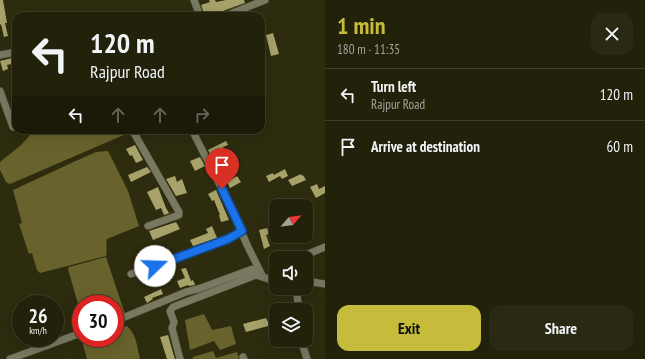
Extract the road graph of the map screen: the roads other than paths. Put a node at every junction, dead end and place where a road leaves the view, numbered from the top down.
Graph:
1 (194, 0) edge
2 (265, 0) edge
3 (198, 12) edge
4 (235, 12) edge
5 (12, 53) edge
6 (0, 55) edge
7 (0, 91) edge
8 (12, 124) edge
9 (135, 134) edge
10 (194, 134) edge
11 (148, 226) dead end
12 (242, 231) junction
13 (325, 247) edge
14 (313, 252) edge
15 (258, 267) junction
16 (131, 274) dead end
17 (267, 279) joint
18 (313, 282) edge
19 (325, 284) edge
20 (124, 317) edge
21 (72, 336) edge
22 (303, 347) edge
23 (10, 359) edge
24 (180, 359) edge
25 (307, 359) edge

1 - 3 street
2 - 4 street
5 - 6 street
7 - 8 street
9 - 11 street
10 - 12 street
12 - 15 street
12 - 16 street
13 - 14 street
15 - 17 street
15 - 20 street
17 - 24 street
18 - 19 street
21 - 23 street
22 - 25 street

